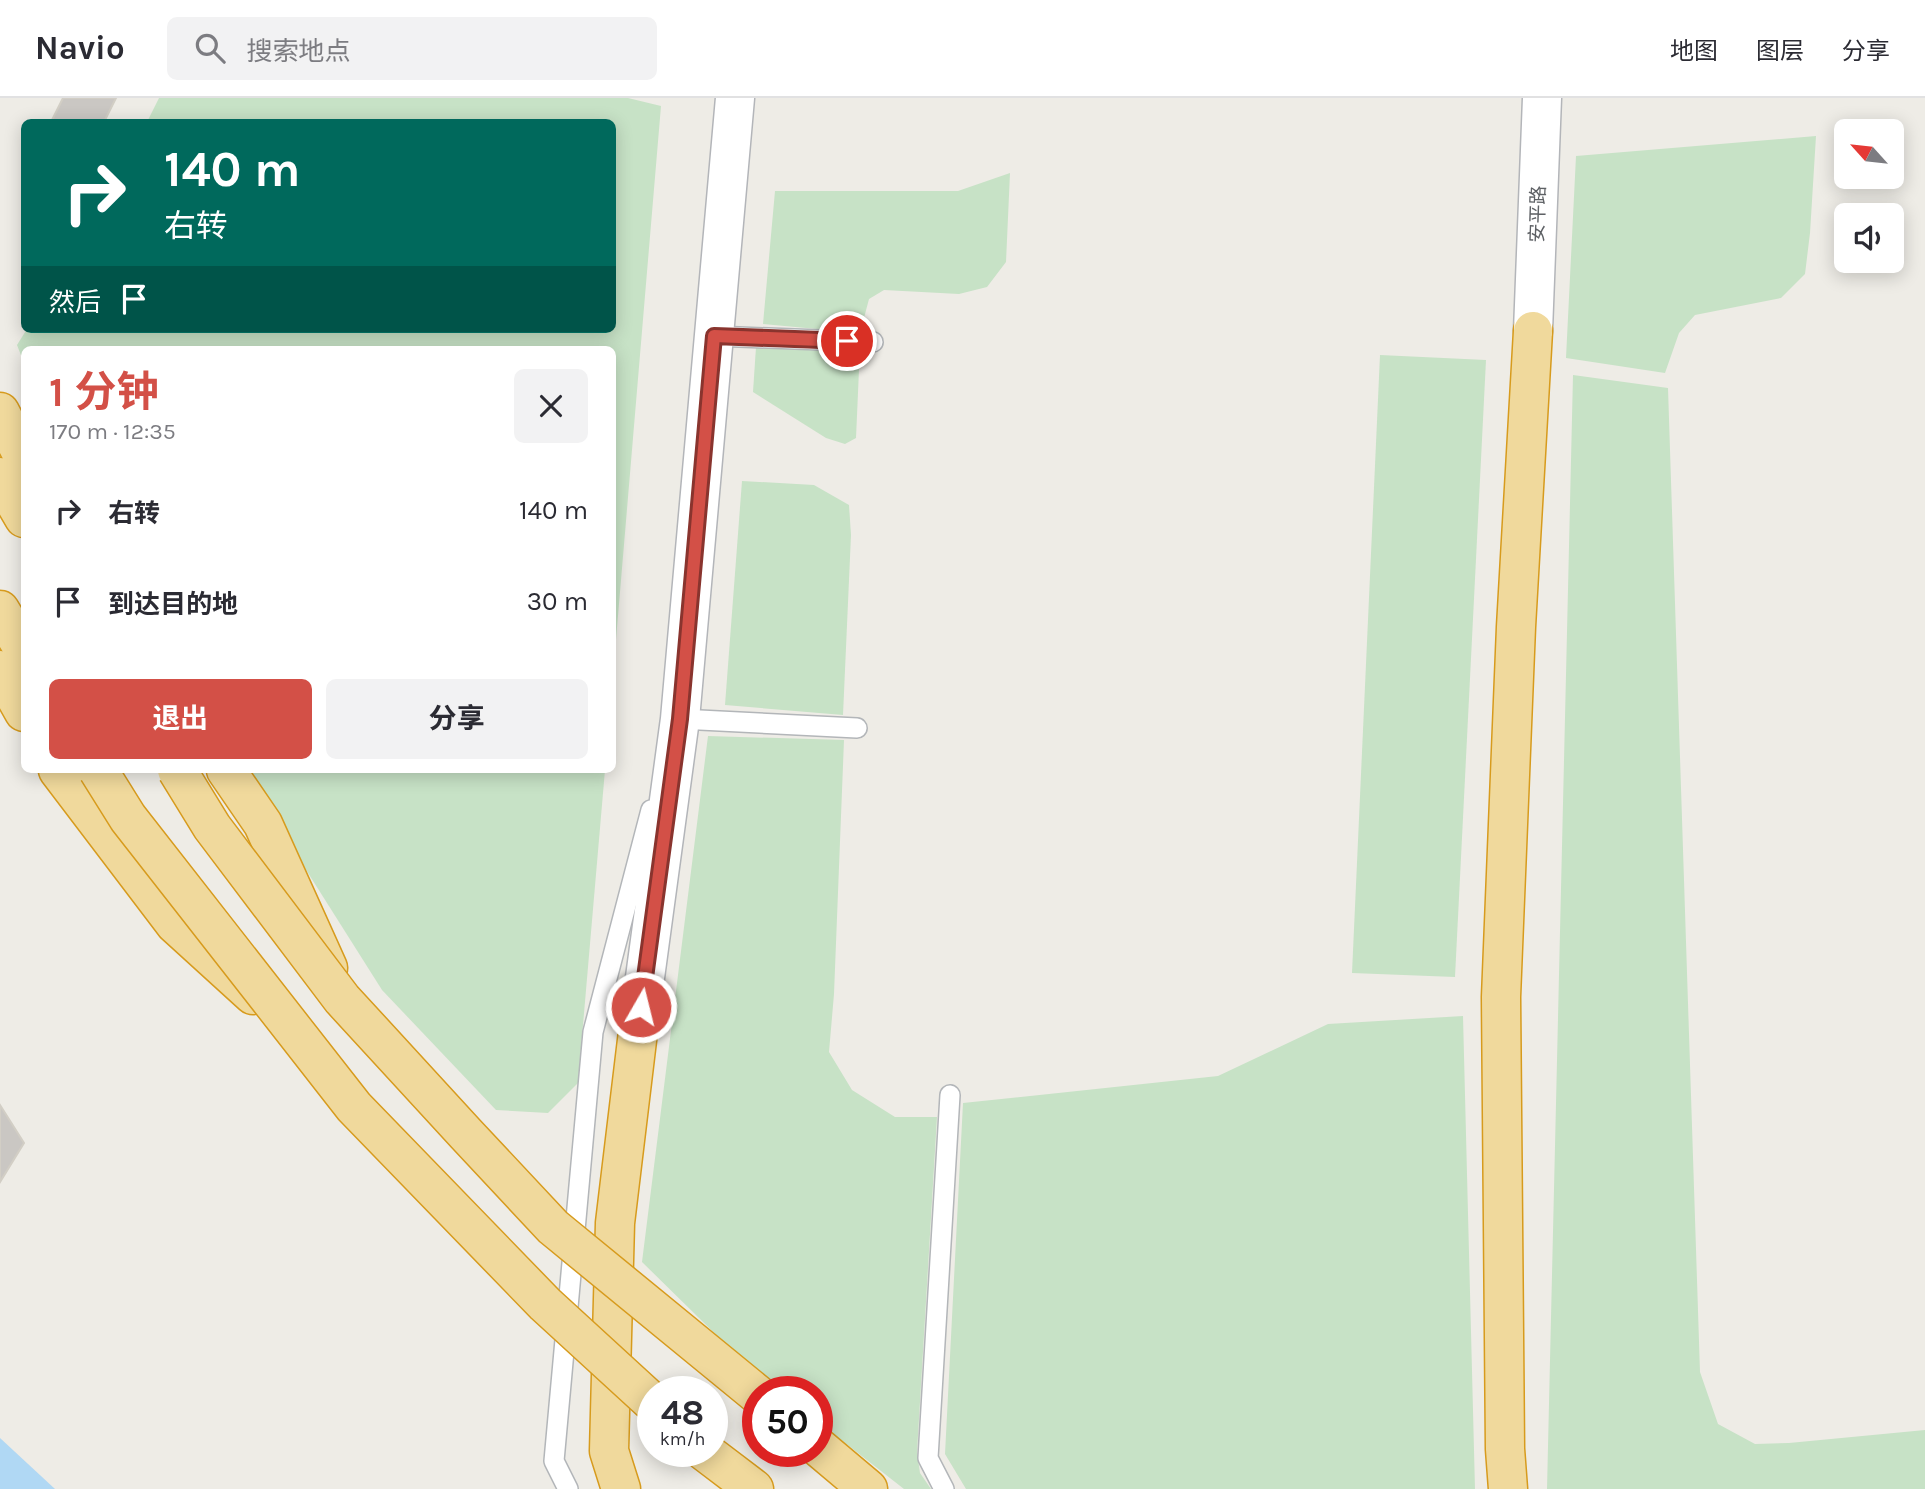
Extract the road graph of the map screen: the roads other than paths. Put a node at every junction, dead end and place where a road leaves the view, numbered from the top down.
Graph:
1 (736, 98) edge
2 (1542, 98) edge
3 (1532, 331) joint
4 (714, 336) junction
5 (873, 342) dead end
6 (0, 412) edge
7 (21, 452) edge
8 (0, 477) edge
9 (21, 513) edge
10 (0, 610) edge
11 (21, 645) edge
12 (0, 670) edge
13 (21, 707) edge
14 (680, 712) junction
15 (857, 729) dead end
16 (60, 773) edge
17 (100, 773) edge
18 (179, 773) edge
19 (228, 773) edge
20 (342, 999) junction
21 (641, 1007) joint
22 (301, 1039) junction
23 (950, 1095) dead end
24 (742, 1382) edge
25 (637, 1389) edge
26 (833, 1459) edge
27 (725, 1467) edge
28 (568, 1489) edge
29 (621, 1489) edge
30 (754, 1489) edge
31 (868, 1489) edge
32 (944, 1489) edge
33 (1508, 1489) edge

1 - 4 main road
2 - 3 main road, 安平路
3 - 33 highway
4 - 5 lane
4 - 14 main road
6 - 7 highway
8 - 9 highway
10 - 11 highway
12 - 13 highway
14 - 15 lane
14 - 21 main road
14 - 28 lane
16 - 22 highway, bridge
17 - 22 highway, bridge
18 - 20 highway, bridge
19 - 20 highway, bridge
20 - 24 highway, bridge
21 - 29 highway, bridge
22 - 25 highway, bridge
23 - 32 lane
26 - 31 highway
27 - 30 highway

